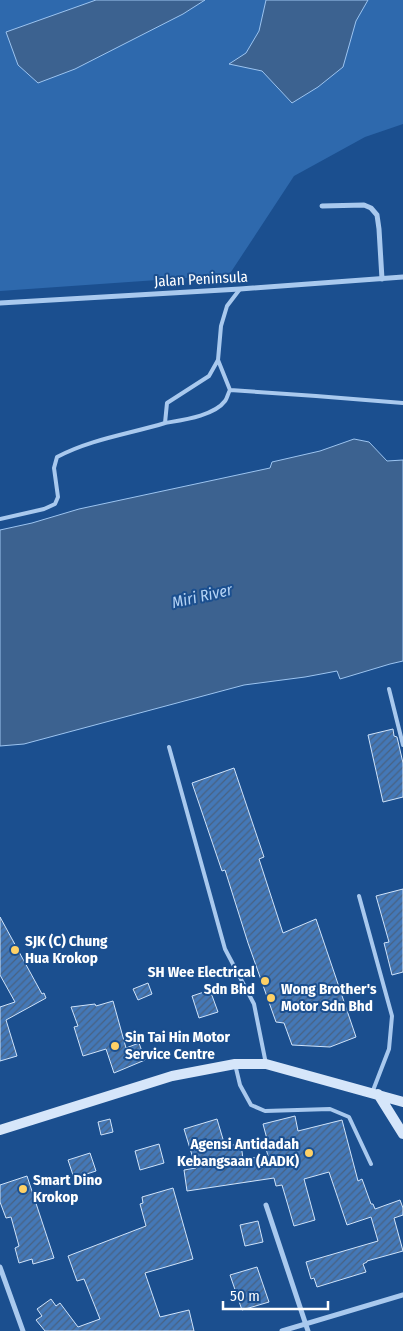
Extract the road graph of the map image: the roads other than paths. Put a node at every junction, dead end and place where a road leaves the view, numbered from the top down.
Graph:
1 (322, 206) dead end
2 (403, 277) edge
3 (382, 279) junction
4 (240, 289) junction
5 (0, 302) edge
6 (218, 360) junction
7 (230, 390) junction
8 (403, 403) edge
9 (165, 423) junction
10 (0, 519) edge
11 (389, 689) dead end
12 (403, 745) edge
13 (169, 747) dead end
14 (359, 896) dead end
15 (235, 1064) junction
16 (266, 1064) junction
17 (375, 1094) junction
18 (403, 1102) edge
19 (0, 1130) edge
20 (403, 1134) edge
21 (371, 1164) dead end
22 (266, 1205) dead end
23 (0, 1267) edge
24 (403, 1296) edge
25 (306, 1324) junction
26 (23, 1331) edge
27 (282, 1331) edge
28 (308, 1331) edge

1 - 3 street
2 - 3 street, Jalan Peninsula
3 - 4 street, Jalan Peninsula
4 - 5 street, Jalan Peninsula
4 - 6 lane
6 - 7 lane
6 - 9 lane
7 - 8 lane
7 - 9 lane
9 - 10 lane
11 - 12 lane
13 - 16 lane
14 - 17 lane
15 - 16 street
15 - 19 street
15 - 21 lane
16 - 17 street
17 - 18 street
17 - 20 street
22 - 25 street
23 - 26 street
24 - 25 street
25 - 27 street
25 - 28 street

